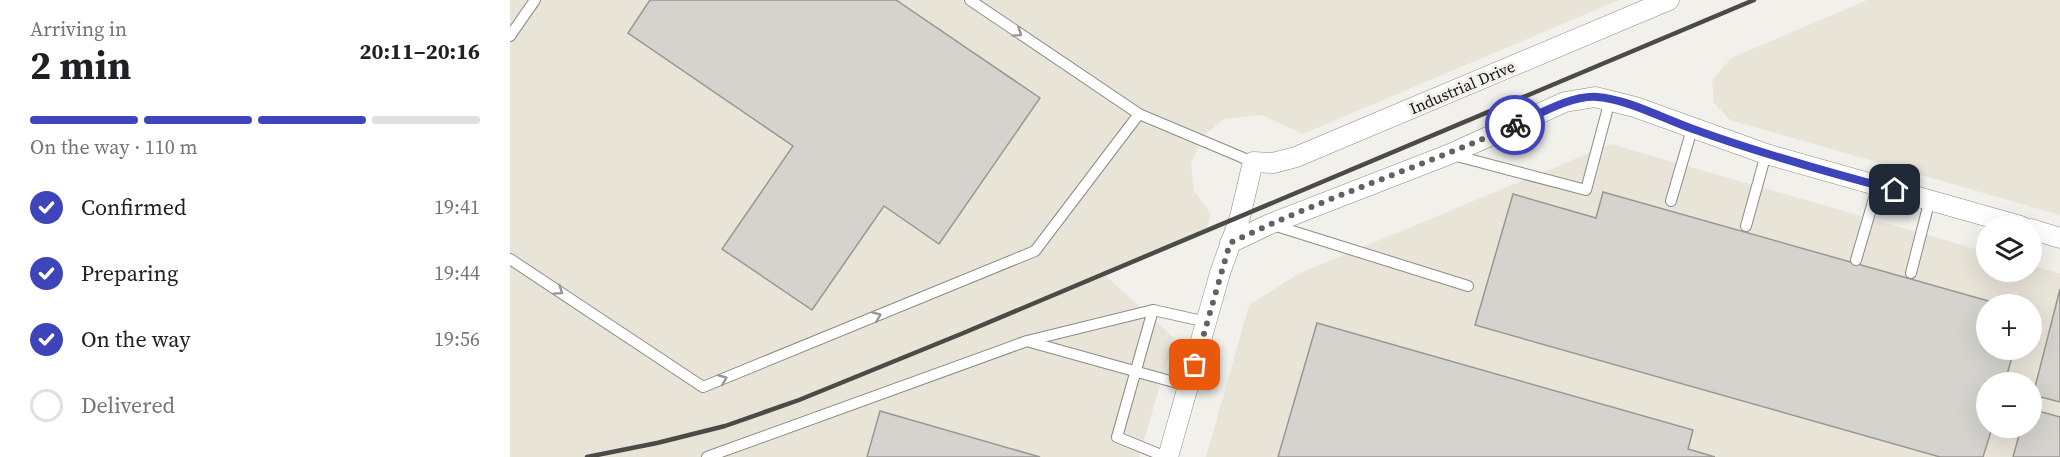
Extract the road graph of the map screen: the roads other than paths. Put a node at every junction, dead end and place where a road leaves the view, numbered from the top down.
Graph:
1 (535, 0) edge
2 (970, 0) edge
3 (1669, 0) edge
4 (510, 36) edge
5 (1610, 100) junction
6 (1139, 114) junction
7 (1692, 129) junction
8 (1450, 154) junction
9 (1766, 154) junction
10 (1254, 162) junction
11 (1878, 185) junction
12 (1930, 199) junction
13 (1671, 201) dead end
14 (1987, 216) edge
15 (1270, 224) junction
16 (1746, 226) dead end
17 (2042, 232) edge
18 (2060, 238) edge
19 (1230, 243) junction
20 (510, 259) edge
21 (1856, 260) dead end
22 (1911, 273) dead end
23 (1468, 286) dead end
24 (1153, 310) junction
25 (1207, 322) junction
26 (1027, 341) junction
27 (1136, 371) junction
28 (1188, 386) junction
29 (707, 457) edge
30 (1167, 457) edge

1 - 4 lane
2 -> 6 lane
3 - 10 street, Industrial Drive
5 - 7 street
5 - 8 street
5 - 8 lane
6 - 10 lane
20 -> 6 lane
7 - 9 street
7 - 13 lane
8 - 15 street
9 - 11 street
9 - 16 lane
10 - 19 street
11 - 12 street
11 - 21 lane
12 - 14 street
12 - 22 lane
15 - 19 street
15 - 23 lane
17 - 18 street
19 - 25 street
24 - 25 lane
24 - 26 lane
24 - 27 lane
25 - 28 street
26 - 27 lane
26 - 29 lane
27 - 28 lane
27 - 30 lane
28 - 30 street

